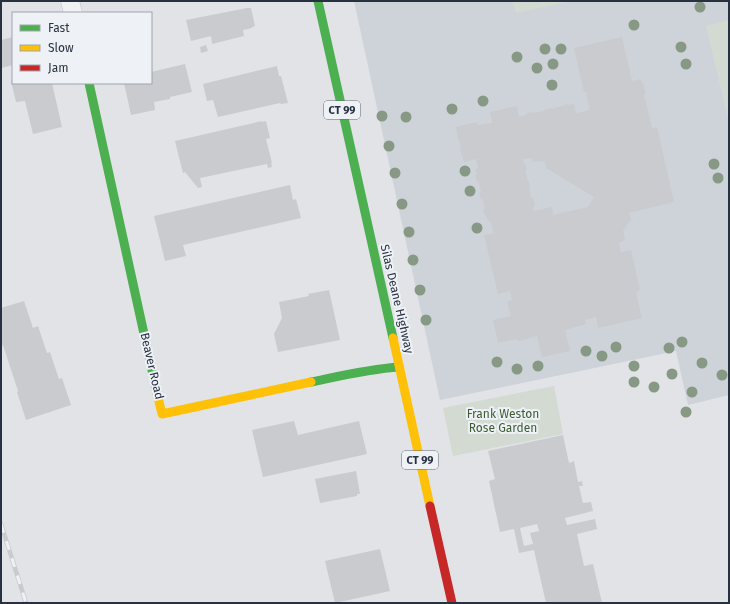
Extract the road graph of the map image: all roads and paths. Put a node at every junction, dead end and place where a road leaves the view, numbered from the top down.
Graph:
1 (70, 1) edge
2 (318, 1) edge
3 (73, 12) edge
4 (89, 84) edge
5 (399, 367) junction
6 (452, 603) edge

1 - 3 street
2 - 5 main road, Silas Deane Highway / CT 99
4 - 5 main road, Beaver Road
5 - 6 main road, Silas Deane Highway / CT 99

